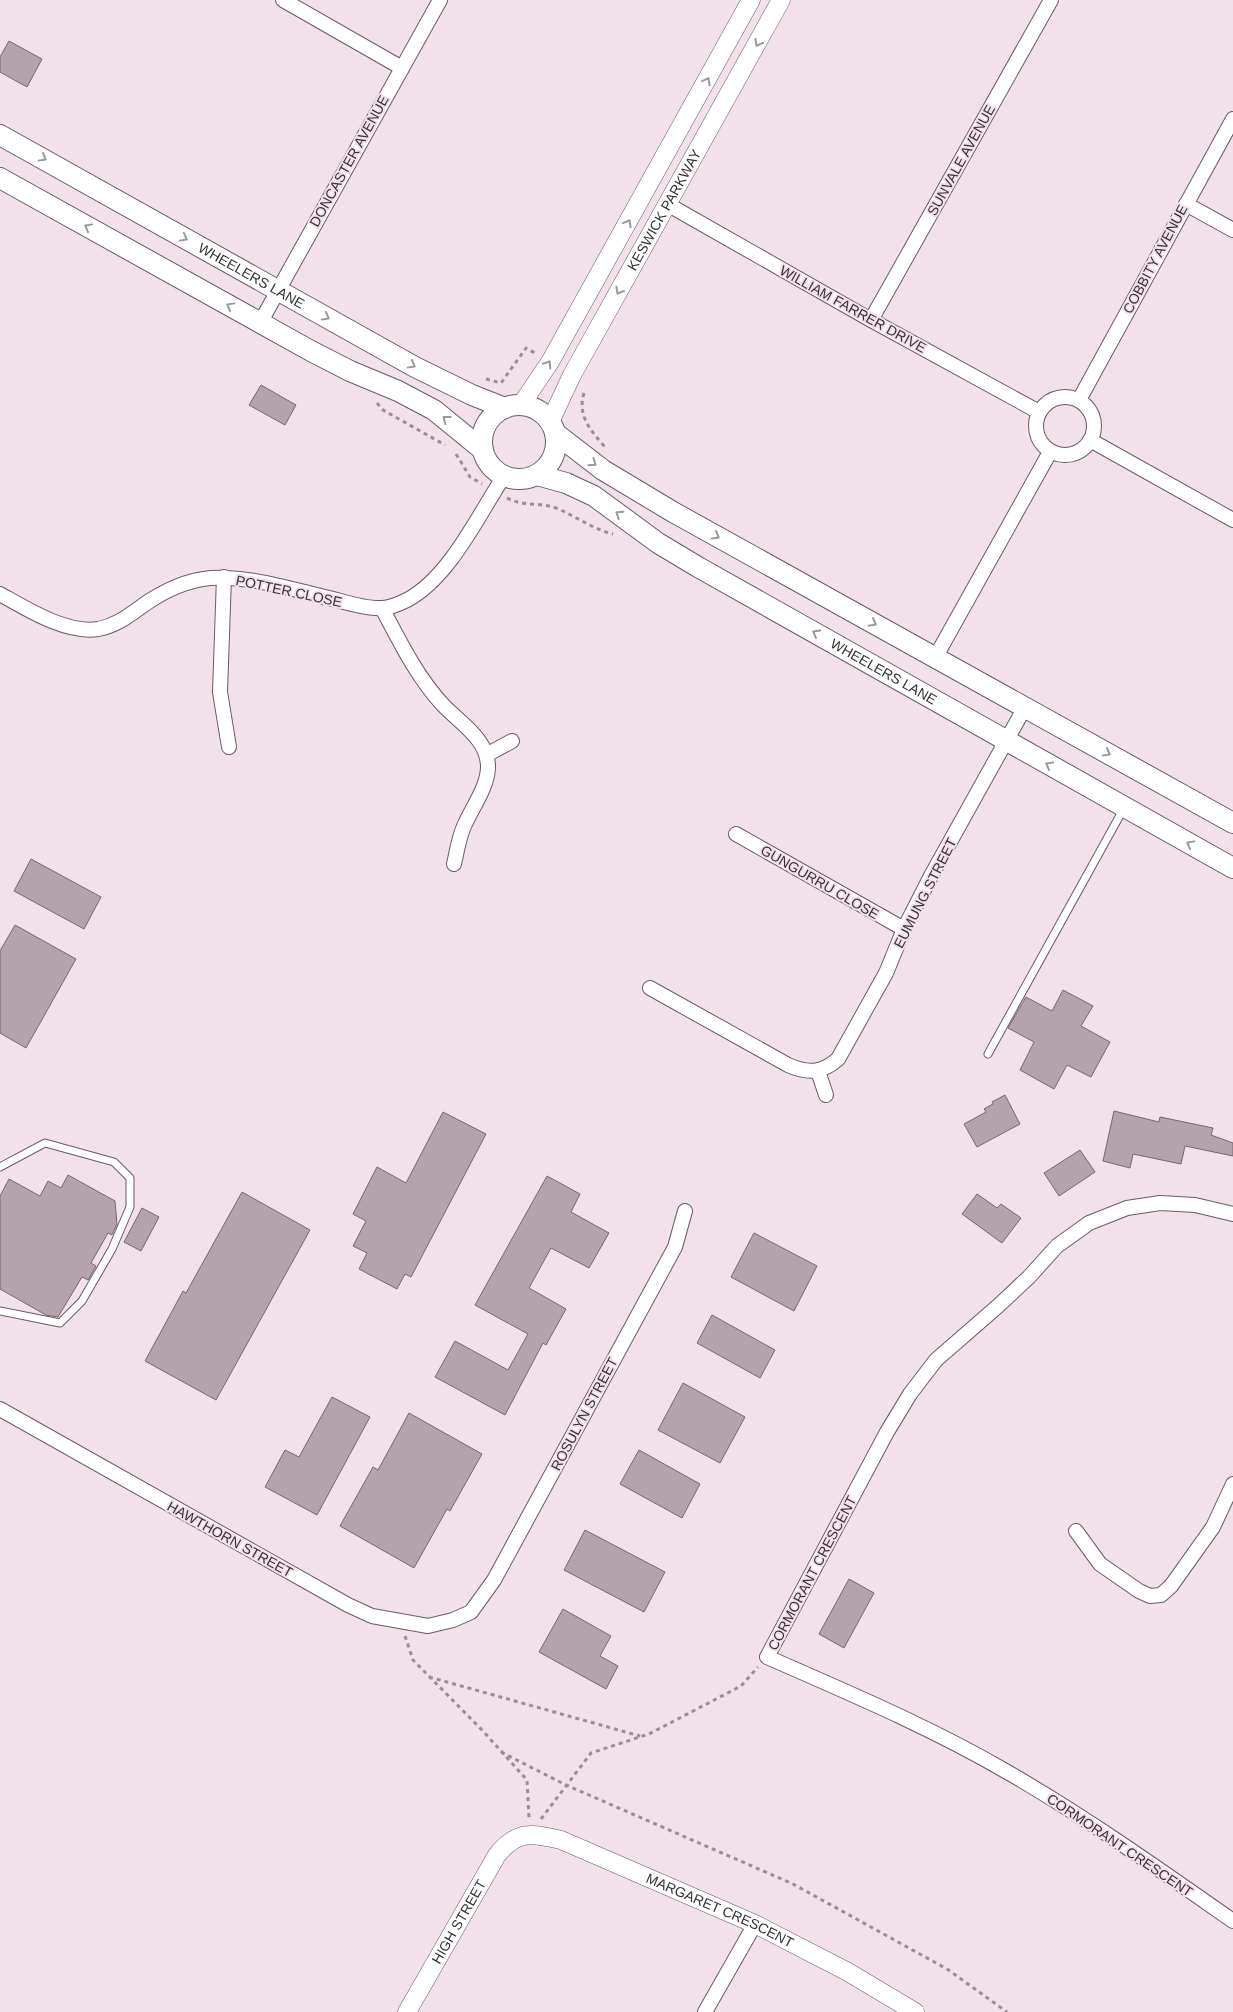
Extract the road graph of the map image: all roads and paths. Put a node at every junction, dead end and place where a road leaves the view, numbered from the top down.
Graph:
1 (283, 0) edge
2 (440, 0) edge
3 (751, 0) edge
4 (782, 0) edge
5 (1051, 0) edge
6 (402, 68) junction
7 (1233, 118) edge
8 (0, 134) edge
9 (0, 178) edge
10 (667, 204) junction
11 (1186, 204) junction
12 (1233, 230) edge
13 (277, 290) junction
14 (871, 320) junction
15 (260, 323) junction
16 (1079, 400) junction
17 (513, 406) junction
18 (1039, 412) junction
19 (553, 427) junction
20 (1090, 440) junction
21 (483, 450) junction
22 (1050, 452) junction
23 (537, 475) junction
24 (504, 476) junction
25 (1233, 520) edge
26 (224, 577) junction
27 (0, 594) edge
28 (382, 608) junction
29 (935, 658) junction
30 (1025, 707) junction
31 (512, 741) dead end
32 (1006, 741) junction
33 (228, 747) dead end
34 (488, 754) junction
35 (1124, 808) junction
36 (1233, 823) edge
37 (736, 834) dead end
38 (454, 864) dead end
39 (1233, 868) edge
40 (904, 930) junction
41 (650, 988) dead end
42 (988, 1054) dead end
43 (818, 1071) junction
44 (826, 1095) dead end
45 (0, 1167) edge
46 (685, 1211) dead end
47 (1233, 1214) edge
48 (0, 1312) edge
49 (0, 1409) edge
50 (1233, 1484) edge
51 (1076, 1531) dead end
52 (471, 1612) joint
53 (400, 1622) junction
54 (768, 1656) junction
55 (429, 1676) junction
56 (642, 1736) junction
57 (501, 1752) junction
58 (566, 1785) junction
59 (523, 1836) junction
60 (1233, 1921) edge
61 (755, 1924) junction
62 (407, 2012) edge
63 (705, 2012) edge
64 (915, 2012) edge
65 (1007, 2012) edge

1 - 6 street
2 - 6 street, DONCASTER AVENUE
17 -> 3 street, KESWICK PARKWAY
4 -> 10 street, KESWICK PARKWAY
5 - 14 street, SUNVALE AVENUE
6 - 13 street, DONCASTER AVENUE
7 - 11 street, COBBITY AVENUE
8 -> 13 main road, WHEELERS LANE
15 -> 9 main road
10 - 14 street, WILLIAM FARRER DRIVE
10 -> 19 street, KESWICK PARKWAY
11 - 12 street
11 - 16 street, COBBITY AVENUE
13 - 15 street, DONCASTER AVENUE
13 -> 17 main road, WHEELERS LANE
14 - 18 street, WILLIAM FARRER DRIVE
21 -> 15 main road
16 - 18 street
16 - 20 street
17 - 19 main road
17 - 21 main road
18 - 22 street
19 - 23 main road
19 -> 29 main road
20 - 22 street
20 - 25 street
21 - 24 main road
22 - 29 street
23 - 24 main road
32 -> 23 main road, WHEELERS LANE
24 - 28 street, POTTER CLOSE
26 - 27 street, POTTER CLOSE
26 - 28 street, POTTER CLOSE
26 - 33 street
28 - 34 street
29 - 30 main road
30 - 32 street, EUMUNG STREET
30 -> 36 main road
31 - 34 street
35 -> 32 main road, WHEELERS LANE
32 - 40 street, EUMUNG STREET
34 - 38 street
39 -> 35 main road, WHEELERS LANE
35 - 42 lane
37 - 40 street, GUNGURRU CLOSE
40 - 43 street, EUMUNG STREET
41 - 43 street
43 - 44 street
45 - 48 lane
46 - 52 street, ROSULYN STREET
47 - 54 street, CORMORANT CRESCENT
49 - 53 street, HAWTHORN STREET
50 - 51 street
52 - 53 street, HAWTHORN STREET
53 - 55 path
54 - 56 path
54 - 60 street, CORMORANT CRESCENT
55 - 56 path
55 - 57 path
56 - 58 path
57 - 58 path
57 - 59 path
58 - 59 path
58 - 65 path
59 - 61 street, MARGARET CRESCENT
59 - 62 street, HIGH STREET
61 - 63 street
61 - 64 street, MARGARET CRESCENT

